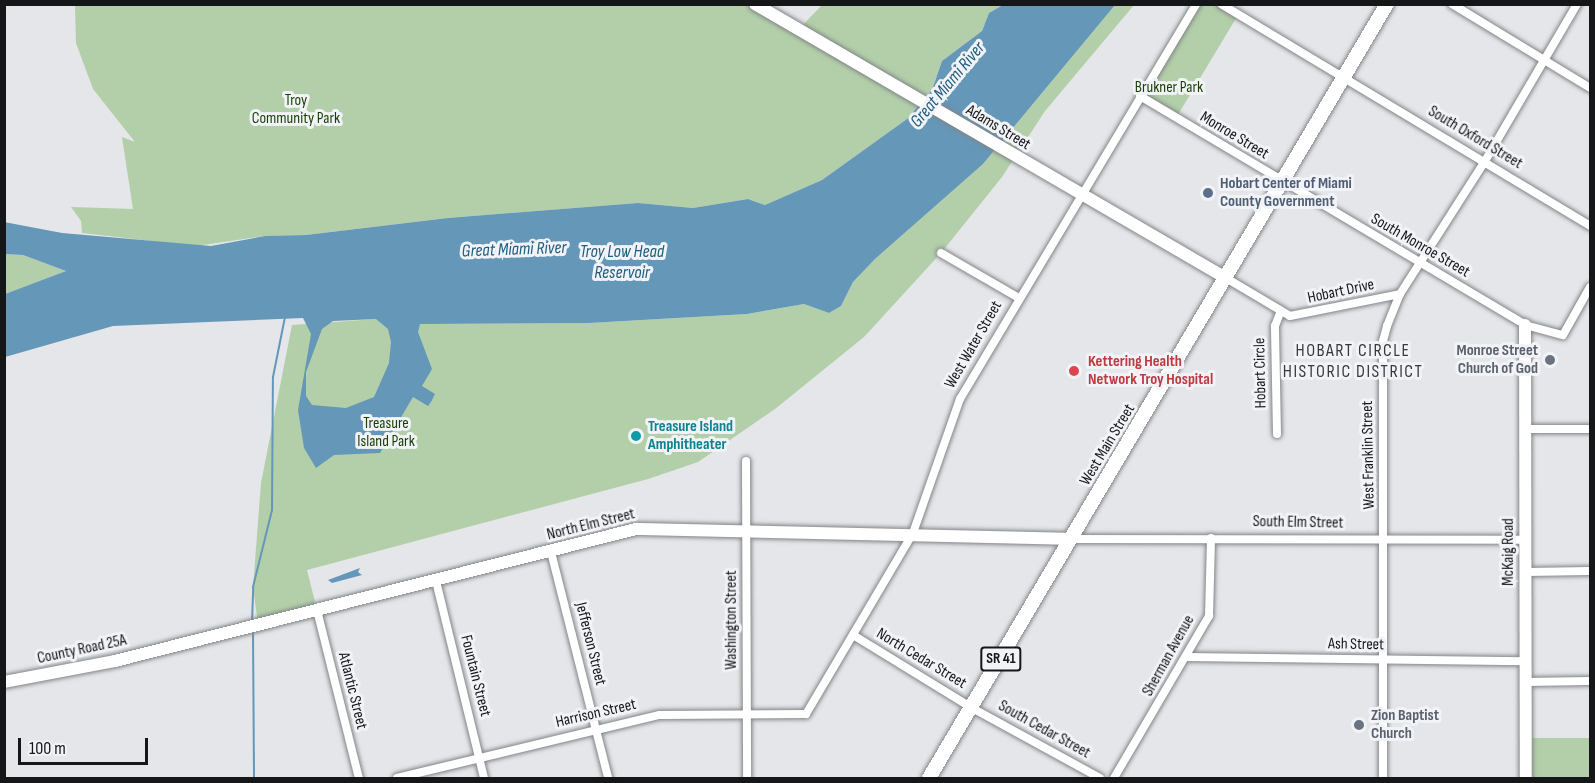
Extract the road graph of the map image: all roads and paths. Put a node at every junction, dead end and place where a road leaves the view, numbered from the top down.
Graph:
1 (755, 4) edge
2 (1196, 4) edge
3 (1221, 4) edge
4 (1387, 4) edge
5 (1452, 4) edge
6 (1576, 4) edge
7 (1543, 60) junction
8 (1343, 76) junction
9 (1590, 88) edge
10 (1140, 96) junction
11 (1485, 161) junction
12 (1282, 183) junction
13 (1080, 195) junction
14 (1590, 226) edge
15 (941, 253) dead end
16 (1421, 264) junction
17 (1226, 278) junction
18 (1590, 287) edge
19 (1400, 294) junction
20 (1019, 298) junction
21 (1280, 313) junction
22 (1525, 325) junction
23 (1525, 429) junction
24 (1590, 429) edge
25 (1277, 434) dead end
26 (746, 461) dead end
27 (747, 530) junction
28 (912, 533) junction
29 (1211, 537) junction
30 (1071, 539) junction
31 (1386, 540) junction
32 (1525, 540) junction
33 (551, 552) junction
34 (1590, 571) edge
35 (1526, 572) junction
36 (436, 581) junction
37 (317, 610) junction
38 (853, 635) junction
39 (167, 647) joint
40 (1186, 657) junction
41 (1383, 660) junction
42 (1525, 661) junction
43 (1590, 681) edge
44 (4, 682) edge
45 (1525, 682) junction
46 (972, 708) junction
47 (746, 714) junction
48 (806, 714) joint
49 (596, 729) junction
50 (479, 758) junction
51 (359, 778) edge
52 (396, 778) edge
53 (484, 778) edge
54 (608, 778) edge
55 (747, 778) edge
56 (929, 778) edge
57 (1100, 778) edge
58 (1114, 778) edge
59 (1383, 778) edge
60 (1526, 778) edge

1 - 13 main road, Adams Street
2 - 10 street, West Water Street
3 - 8 street, South Oxford Street
4 - 8 main road, West Main Street
5 - 7 street
6 - 7 street, West Franklin Street
7 - 9 street
7 - 11 street, West Franklin Street
8 - 11 street, South Oxford Street
8 - 12 main road, West Main Street
10 - 12 street, Monroe Street
10 - 13 street, West Water Street
11 - 14 street, South Oxford Street
11 - 16 street, West Franklin Street
12 - 16 street, South Monroe Street
12 - 17 main road, West Main Street
13 - 17 main road, Adams Street
13 - 20 street, West Water Street
15 - 20 street
16 - 19 street, West Franklin Street
16 - 22 street, South Monroe Street
17 - 21 street
17 - 30 main road, West Main Street
18 - 22 street, South Monroe Street
19 - 21 street, Hobart Drive
19 - 31 street, West Franklin Street
20 - 28 street, West Water Street
21 - 25 street, Hobart Circle
22 - 23 main road, McKaig Road
23 - 24 street
23 - 32 main road, McKaig Road
26 - 27 street, Washington Street
27 - 28 main road, North Elm Street
27 - 33 main road, North Elm Street
27 - 47 street, Washington Street
28 - 30 main road, North Elm Street
28 - 38 street, West Water Street
29 - 30 street, South Elm Street
29 - 31 street, South Elm Street
29 - 40 street, Sherman Avenue
30 - 46 main road, West Main Street / SR 41
31 - 32 street, South Elm Street
31 - 41 street, West Franklin Street
32 - 35 main road, McKaig Road
33 - 36 main road, North Elm Street
33 - 49 street, Jefferson Street
34 - 35 street
35 - 42 main road, McKaig Road
36 - 37 main road, North Elm Street
36 - 50 street, Fountain Street
37 - 39 main road, North Elm Street
37 - 51 street, Atlantic Street
38 - 46 street, North Cedar Street
38 - 48 street, West Water Street
39 - 44 main road, County Road 25A
40 - 41 street, Ash Street
40 - 58 street, Sherman Avenue
41 - 42 street, Ash Street
41 - 59 street, West Franklin Street
42 - 45 main road, McKaig Road
43 - 45 street
45 - 60 main road, McKaig Road
46 - 56 main road, West Main Street / SR 41
46 - 57 street, South Cedar Street
47 - 48 street, Harrison Street
47 - 49 street, Harrison Street
47 - 55 street, Washington Street
49 - 50 street, Harrison Street
49 - 54 street, Jefferson Street
50 - 52 street, Harrison Street
50 - 53 street, Fountain Street

